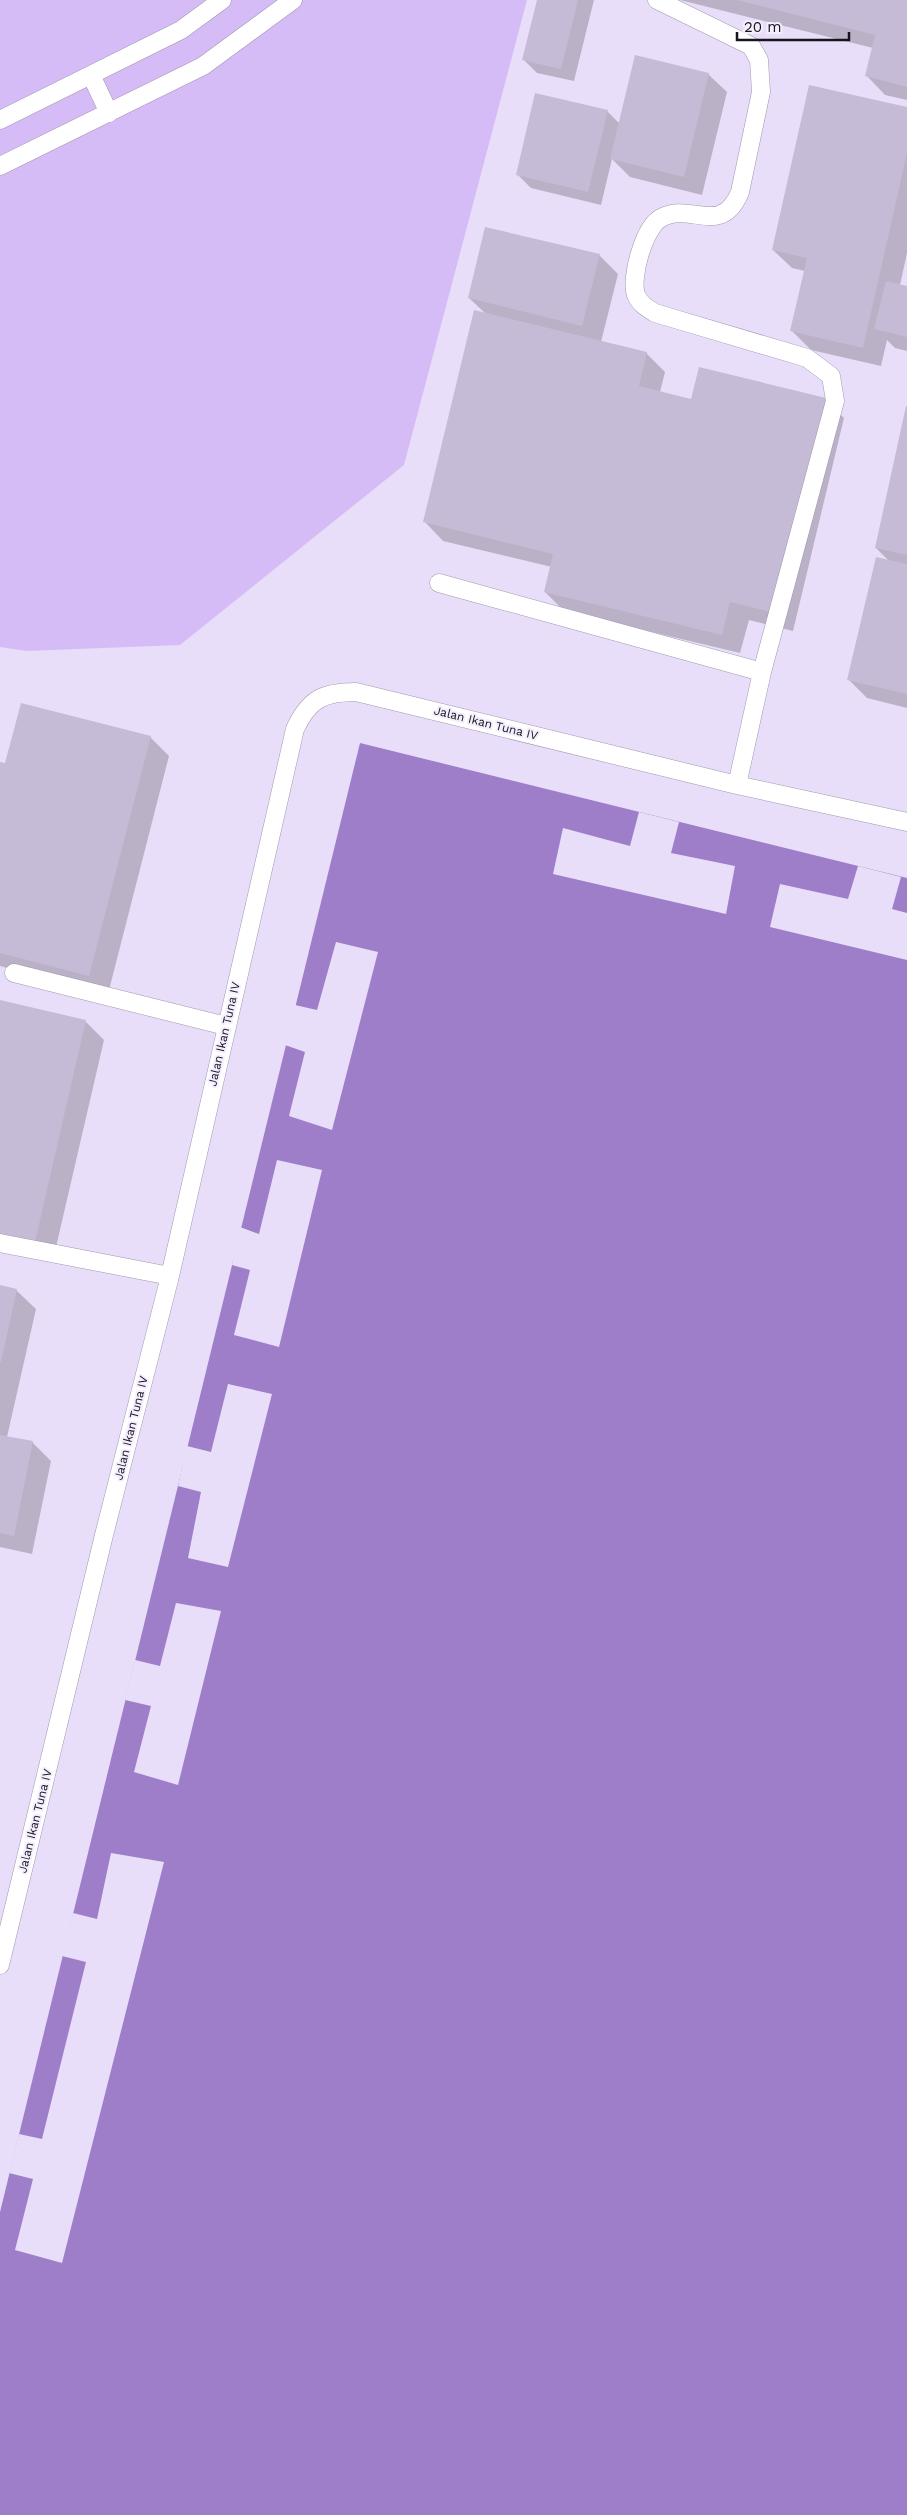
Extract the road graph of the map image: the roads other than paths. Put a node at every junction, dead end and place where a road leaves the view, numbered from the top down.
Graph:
1 (222, 0) edge
2 (293, 0) edge
3 (657, 0) edge
4 (91, 75) junction
5 (109, 113) junction
6 (0, 120) edge
7 (0, 166) edge
8 (439, 583) dead end
9 (762, 672) junction
10 (737, 784) junction
11 (907, 822) edge
12 (14, 973) dead end
13 (226, 1026) junction
14 (0, 1243) edge
15 (170, 1276) junction
16 (0, 1965) edge

1 - 4 lane
2 - 5 lane
3 - 9 lane
4 - 5 lane
4 - 6 lane
5 - 7 lane
8 - 9 lane
9 - 10 lane
10 - 11 lane, Jalan Ikan Tuna IV
10 - 13 lane, Jalan Ikan Tuna IV
12 - 13 lane
13 - 15 lane, Jalan Ikan Tuna IV
14 - 15 lane
15 - 16 lane, Jalan Ikan Tuna IV

